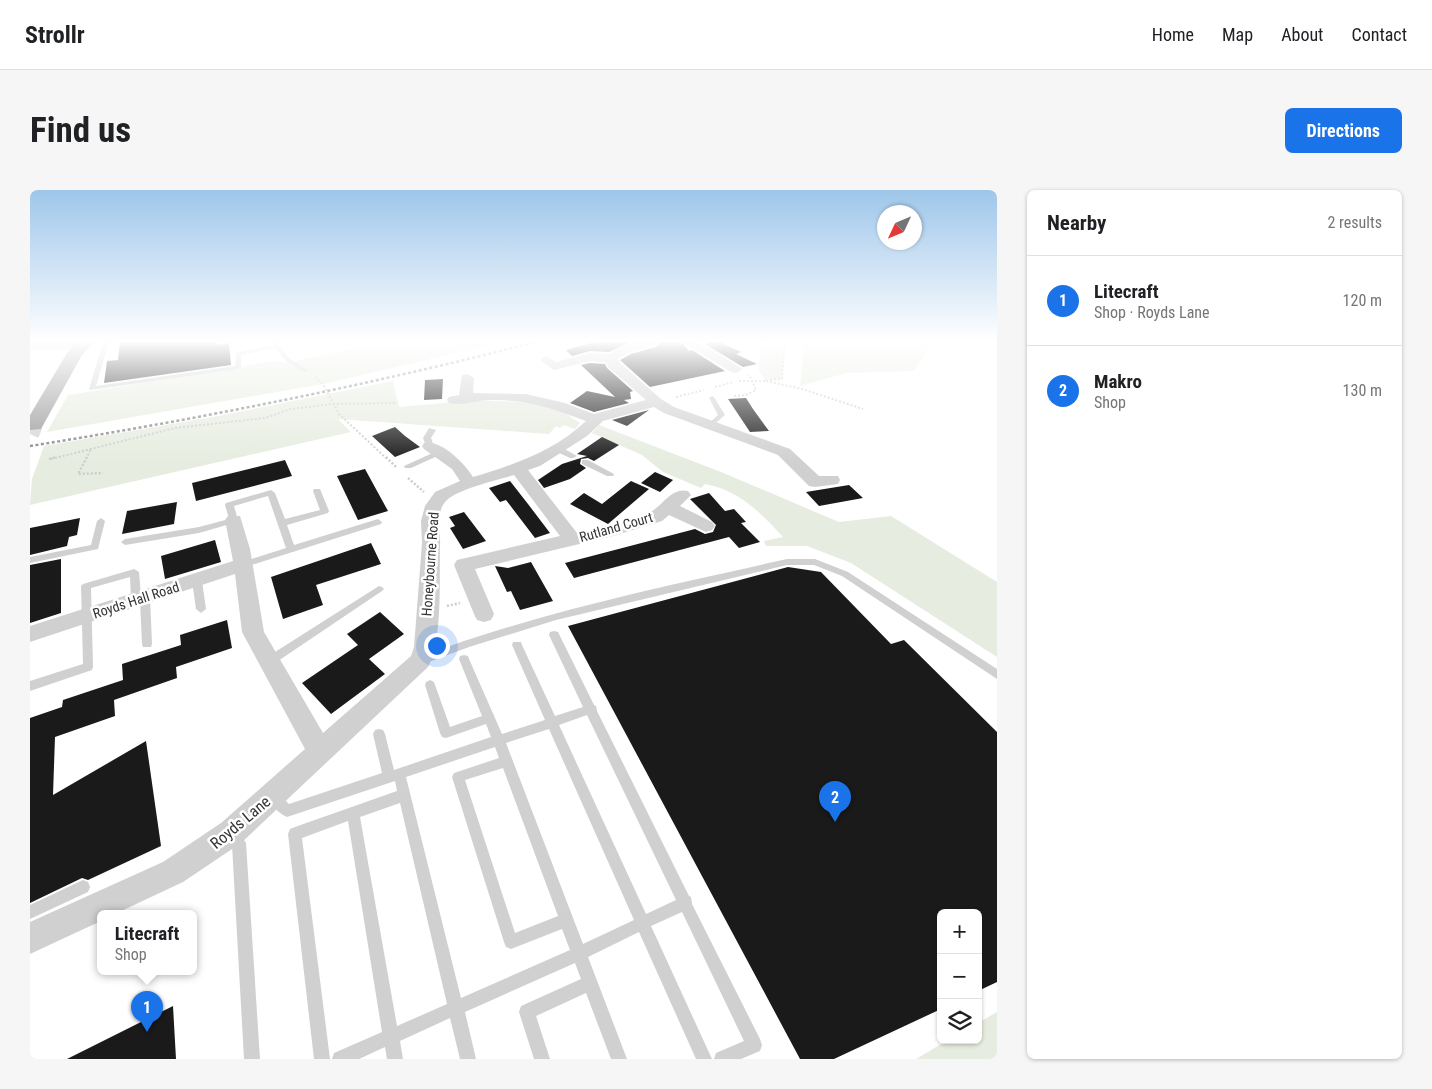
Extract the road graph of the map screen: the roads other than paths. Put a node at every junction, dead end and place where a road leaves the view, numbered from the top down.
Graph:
1 (44, 383) edge
2 (58, 383) edge
3 (94, 383) edge
4 (135, 383) edge
5 (465, 383) edge
6 (634, 383) edge
7 (712, 398) dead end
8 (656, 402) junction
9 (30, 405) edge
10 (595, 420) junction
11 (34, 424) dead end
12 (711, 425) junction
13 (434, 443) joint
14 (585, 462) dead end
15 (408, 466) dead end
16 (518, 469) junction
17 (610, 474) dead end
18 (832, 480) dead end
19 (470, 484) junction
20 (317, 491) dead end
21 (234, 520) junction
22 (101, 521) dead end
23 (378, 522) dead end
24 (282, 524) junction
25 (706, 526) dead end
26 (573, 540) junction
27 (125, 542) dead end
28 (291, 549) junction
29 (30, 560) edge
30 (242, 565) junction
31 (197, 581) junction
32 (379, 589) dead end
33 (141, 598) junction
34 (481, 606) road end
35 (201, 609) dead end
36 (85, 616) junction
37 (30, 634) edge
38 (554, 635) dead end
39 (147, 644) dead end
40 (517, 645) dead end
41 (464, 659) dead end
42 (268, 662) junction
43 (425, 673) junction
44 (997, 674) edge
45 (30, 686) edge
46 (592, 709) junction
47 (490, 718) junction
48 (552, 722) junction
49 (379, 734) dead end
50 (498, 739) junction
51 (320, 751) junction
52 (506, 761) junction
53 (394, 775) junction
54 (273, 795) junction
55 (404, 795) junction
56 (352, 813) junction
57 (231, 833) junction
58 (83, 887) dead end
59 (54, 901) junction
60 (686, 902) junction
61 (30, 912) edge
62 (566, 920) junction
63 (642, 921) junction
64 (41, 933) edge
65 (578, 954) junction
66 (590, 983) junction
67 (455, 1008) junction
68 (391, 1036) junction
69 (252, 1059) edge
70 (322, 1059) edge
71 (340, 1059) edge
72 (396, 1059) edge
73 (468, 1059) edge
74 (542, 1059) edge
75 (619, 1059) edge
76 (704, 1059) edge
77 (722, 1059) edge

1 - 9 highway
2 - 11 highway
3 - 4 lane
5 - 10 street
6 - 8 street
7 - 12 lane
8 - 10 street, Honeybourne Road
8 - 12 street
10 - 16 street, Honeybourne Road
12 - 18 street
13 - 15 lane
13 - 19 street
14 - 17 lane
16 - 19 street, Honeybourne Road
16 - 26 street, Rutland Court
19 - 43 street, Honeybourne Road
20 - 24 lane
21 - 24 lane
21 - 27 lane
21 - 30 street
22 - 29 lane
23 - 28 lane
24 - 28 lane
25 - 26 street, Rutland Court
26 - 34 street
28 - 30 lane
30 - 31 street, Royds Hall Road
30 - 42 street
31 - 33 street, Royds Hall Road
31 - 35 lane
32 - 42 lane
33 - 36 street, Royds Hall Road
33 - 36 lane
33 - 39 lane
36 - 37 street, Royds Hall Road
36 - 45 lane
38 - 46 lane
40 - 48 lane
41 - 47 lane
42 - 51 street
43 - 44 lane
43 - 47 lane
43 - 51 street, Royds Lane
46 - 48 lane
46 - 60 lane
47 - 50 lane
48 - 50 lane
48 - 63 lane
49 - 53 lane
50 - 52 lane
50 - 53 lane
51 - 54 street, Royds Lane
52 - 62 lane
52 - 62 lane
53 - 54 lane
53 - 55 lane
54 - 57 street, Royds Lane
55 - 56 lane
55 - 67 lane
56 - 68 lane
56 - 70 lane
57 - 64 street, Royds Lane
57 - 69 lane
58 - 59 lane
59 - 61 lane
59 - 64 lane
60 - 63 lane
60 - 77 lane
62 - 65 lane
63 - 65 lane
63 - 76 lane
65 - 66 lane
65 - 67 lane
66 - 74 lane
66 - 75 lane
67 - 68 lane
67 - 73 lane
68 - 71 lane
68 - 72 lane

